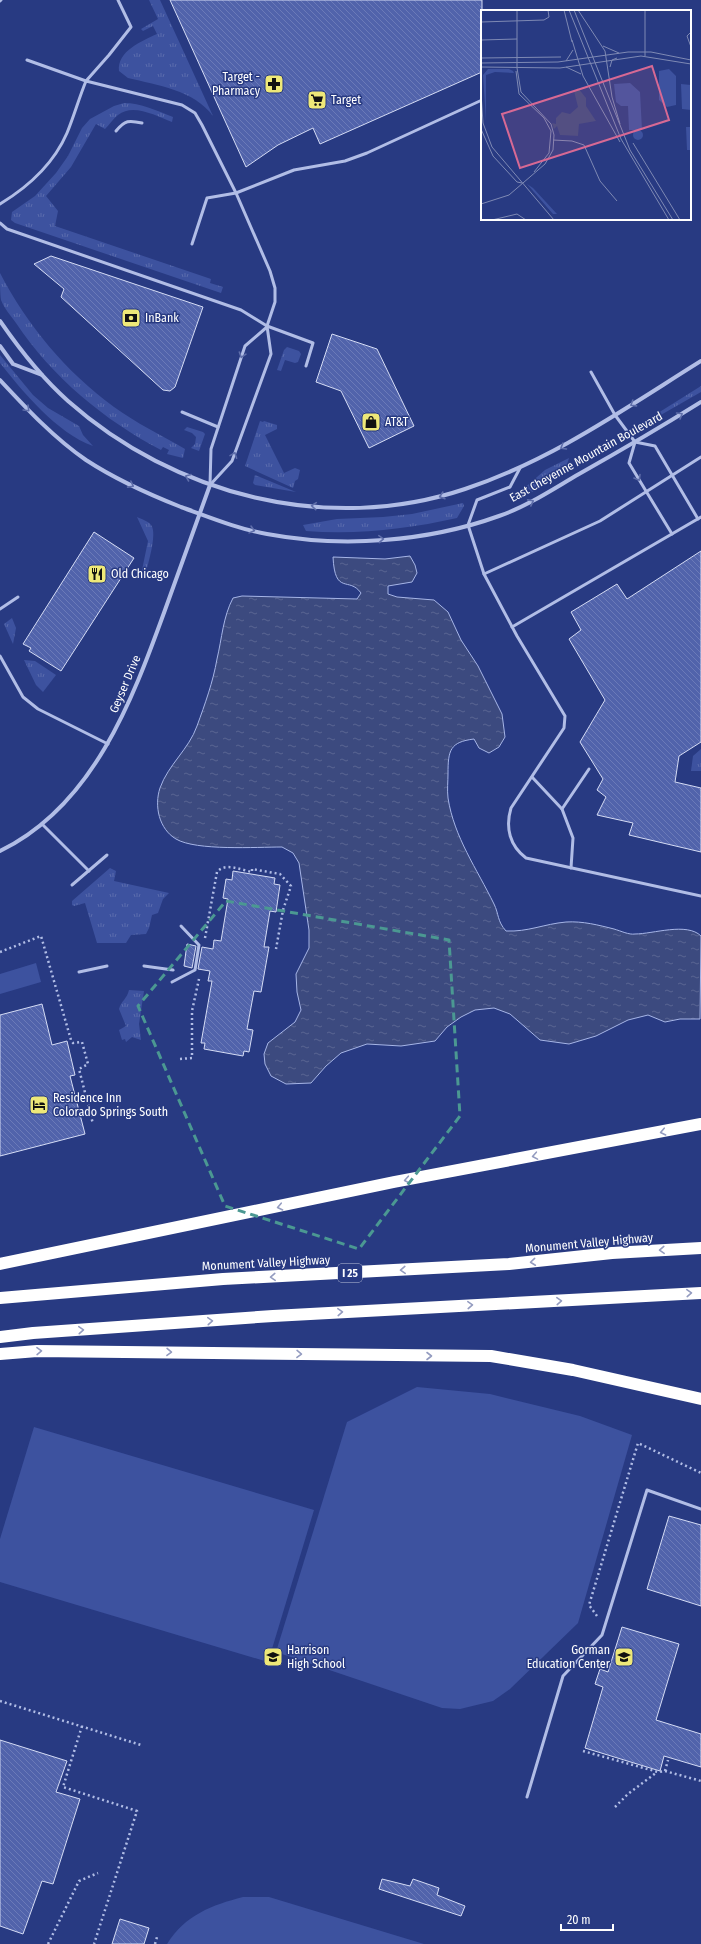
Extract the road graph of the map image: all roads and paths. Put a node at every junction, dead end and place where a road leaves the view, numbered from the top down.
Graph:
1 (118, 0) edge
2 (27, 60) dead end
3 (86, 80) junction
4 (481, 100) edge
5 (142, 123) dead end
6 (116, 131) dead end
7 (236, 193) junction
8 (0, 204) edge
9 (0, 223) edge
10 (192, 244) dead end
11 (0, 322) edge
12 (267, 326) junction
13 (0, 346) edge
14 (701, 361) edge
15 (306, 366) dead end
16 (591, 372) dead end
17 (42, 375) junction
18 (0, 380) edge
19 (701, 402) edge
20 (182, 412) dead end
21 (615, 415) junction
22 (218, 427) junction
23 (635, 442) junction
24 (701, 457) edge
25 (520, 468) junction
26 (672, 475) junction
27 (210, 485) junction
28 (647, 492) junction
29 (200, 514) junction
30 (700, 518) edge
31 (468, 525) junction
32 (672, 534) junction
33 (484, 574) junction
34 (18, 596) dead end
35 (0, 609) edge
36 (512, 627) junction
37 (0, 656) edge
38 (108, 744) junction
39 (589, 769) dead end
40 (532, 778) junction
41 (562, 809) junction
42 (42, 824) junction
43 (0, 851) edge
44 (107, 855) dead end
45 (571, 868) junction
46 (89, 871) junction
47 (72, 885) dead end
48 (701, 896) edge
49 (181, 926) dead end
50 (205, 939) dead end
51 (276, 949) dead end
52 (0, 952) edge
53 (107, 966) dead end
54 (144, 966) dead end
55 (174, 970) dead end
56 (79, 972) dead end
57 (199, 977) dead end
58 (172, 982) dead end
59 (180, 1059) dead end
60 (93, 1124) dead end
61 (701, 1124) edge
62 (701, 1248) edge
63 (0, 1264) edge
64 (701, 1293) edge
65 (0, 1298) edge
66 (0, 1337) edge
67 (0, 1354) edge
68 (701, 1399) edge
69 (701, 1473) edge
70 (701, 1508) edge
71 (605, 1627) junction
72 (0, 1700) edge
73 (82, 1726) junction
74 (141, 1745) dead end
75 (583, 1751) dead end
76 (668, 1760) dead end
77 (665, 1770) junction
78 (658, 1772) junction
79 (701, 1781) edge
80 (527, 1797) dead end
81 (615, 1807) dead end
82 (98, 1873) dead end
83 (157, 1937) dead end
84 (48, 1944) edge
85 (94, 1944) edge
86 (155, 1944) edge

1 - 3 lane
2 - 3 lane
3 - 7 lane
3 - 8 lane
4 - 7 lane
5 - 6 lane
7 - 10 lane
7 - 12 lane
9 - 12 lane
11 - 17 street, East Cheyenne Mountain Boulevard
12 - 15 lane
12 -> 22 lane
27 -> 12 lane
13 - 17 street, East Cheyenne Mountain Boulevard
14 -> 21 street, East Cheyenne Mountain Boulevard
16 - 21 lane
27 -> 17 street, East Cheyenne Mountain Boulevard
18 -> 29 street, East Cheyenne Mountain Boulevard
23 -> 19 street, East Cheyenne Mountain Boulevard
20 - 22 lane
21 - 23 lane
21 -> 25 street, East Cheyenne Mountain Boulevard
22 - 27 lane
23 - 26 lane
23 -> 28 lane
31 -> 23 street, East Cheyenne Mountain Boulevard
24 - 26 lane
25 -> 27 street, East Cheyenne Mountain Boulevard
25 - 31 lane
26 - 28 lane
26 - 30 lane
27 - 29 street, Geyser Drive
28 - 32 lane
28 - 33 lane
29 -> 31 street, East Cheyenne Mountain Boulevard
29 - 38 street, Geyser Drive
30 - 32 lane
31 - 33 lane
32 - 36 lane
33 - 36 lane
34 - 35 lane
36 - 40 lane
37 - 38 lane
38 - 42 street, Geyser Drive
39 - 41 lane
40 - 41 lane
40 - 45 lane
41 - 45 lane
42 - 43 street, Geyser Drive
42 - 46 lane
44 - 46 lane
45 - 48 lane
46 - 47 lane
49 - 58 lane
50 - 51 path
52 - 60 path
53 - 56 lane
54 - 55 lane
57 - 59 path
61 -> 63 highway
62 -> 65 highway, Monument Valley Highway / I 25
66 -> 64 highway
67 -> 68 highway
69 - 71 path
70 - 71 lane
71 - 80 lane
72 - 73 path
73 - 74 path
73 - 85 path
75 - 78 path
76 - 77 path
77 - 78 path
77 - 79 path
78 - 81 path
82 - 84 path
83 - 86 path

